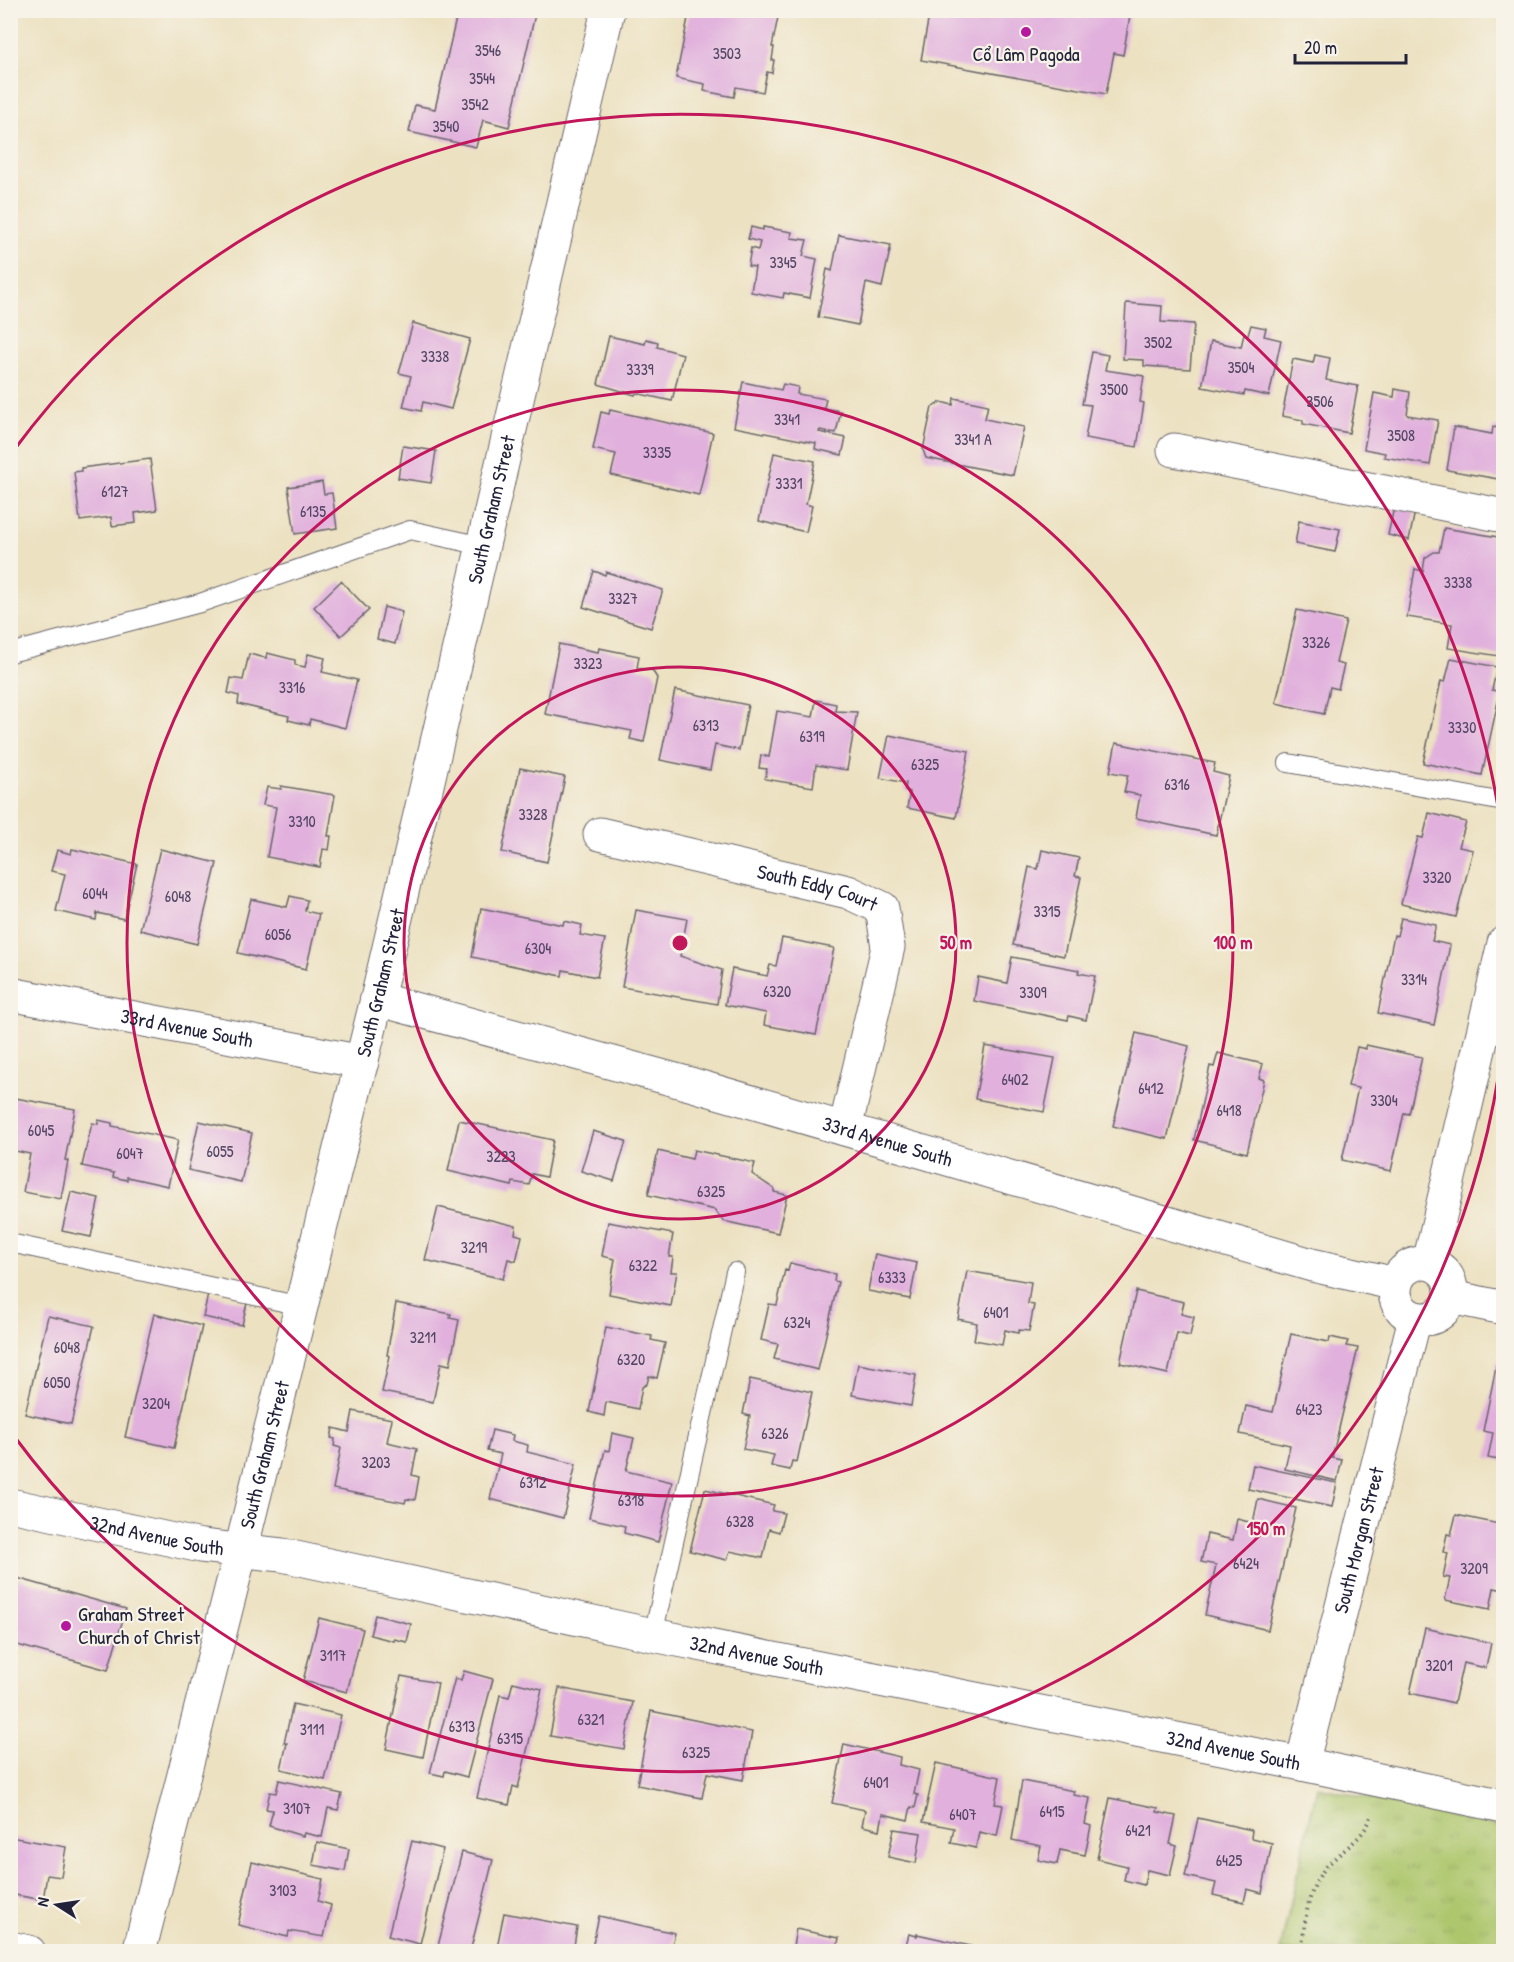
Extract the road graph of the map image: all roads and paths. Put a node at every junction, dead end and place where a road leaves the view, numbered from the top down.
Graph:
1 (608, 10) edge
2 (1174, 450) dead end
3 (1503, 516) edge
4 (483, 546) junction
5 (10, 653) edge
6 (1288, 762) dead end
7 (1503, 802) edge
8 (600, 834) dead end
9 (1503, 943) edge
10 (10, 994) edge
11 (377, 999) junction
12 (362, 1062) junction
13 (845, 1129) junction
14 (10, 1243) edge
15 (1429, 1263) junction
16 (735, 1272) dead end
17 (1396, 1284) junction
18 (1450, 1296) junction
19 (302, 1306) junction
20 (1503, 1308) edge
21 (1415, 1317) junction
22 (10, 1505) edge
23 (241, 1550) junction
24 (653, 1635) junction
25 (1302, 1764) junction
26 (1379, 1780) junction
27 (1503, 1806) edge
28 (10, 1948) edge
29 (29, 1952) edge
30 (139, 1952) edge
31 (1301, 1952) edge

1 - 4 street, South Graham Street
2 - 3 street
4 - 5 lane
4 - 11 street, South Graham Street
6 - 7 lane
8 - 13 street, South Eddy Court
9 - 15 street
10 - 12 street, 33rd Avenue South
11 - 12 street, South Graham Street
11 - 13 street, 33rd Avenue South
12 - 19 street, South Graham Street
13 - 17 street, 33rd Avenue South
14 - 19 lane
15 - 17 street
15 - 18 street
16 - 24 lane
17 - 21 street
18 - 20 street
18 - 21 street
19 - 23 street, South Graham Street
21 - 25 street, South Morgan Street
22 - 23 street, 32nd Avenue South
23 - 24 street, 32nd Avenue South
23 - 30 street, South Graham Street
24 - 25 street, 32nd Avenue South
25 - 26 street, 32nd Avenue South
26 - 27 street, 32nd Avenue South
26 - 31 path
28 - 29 street

